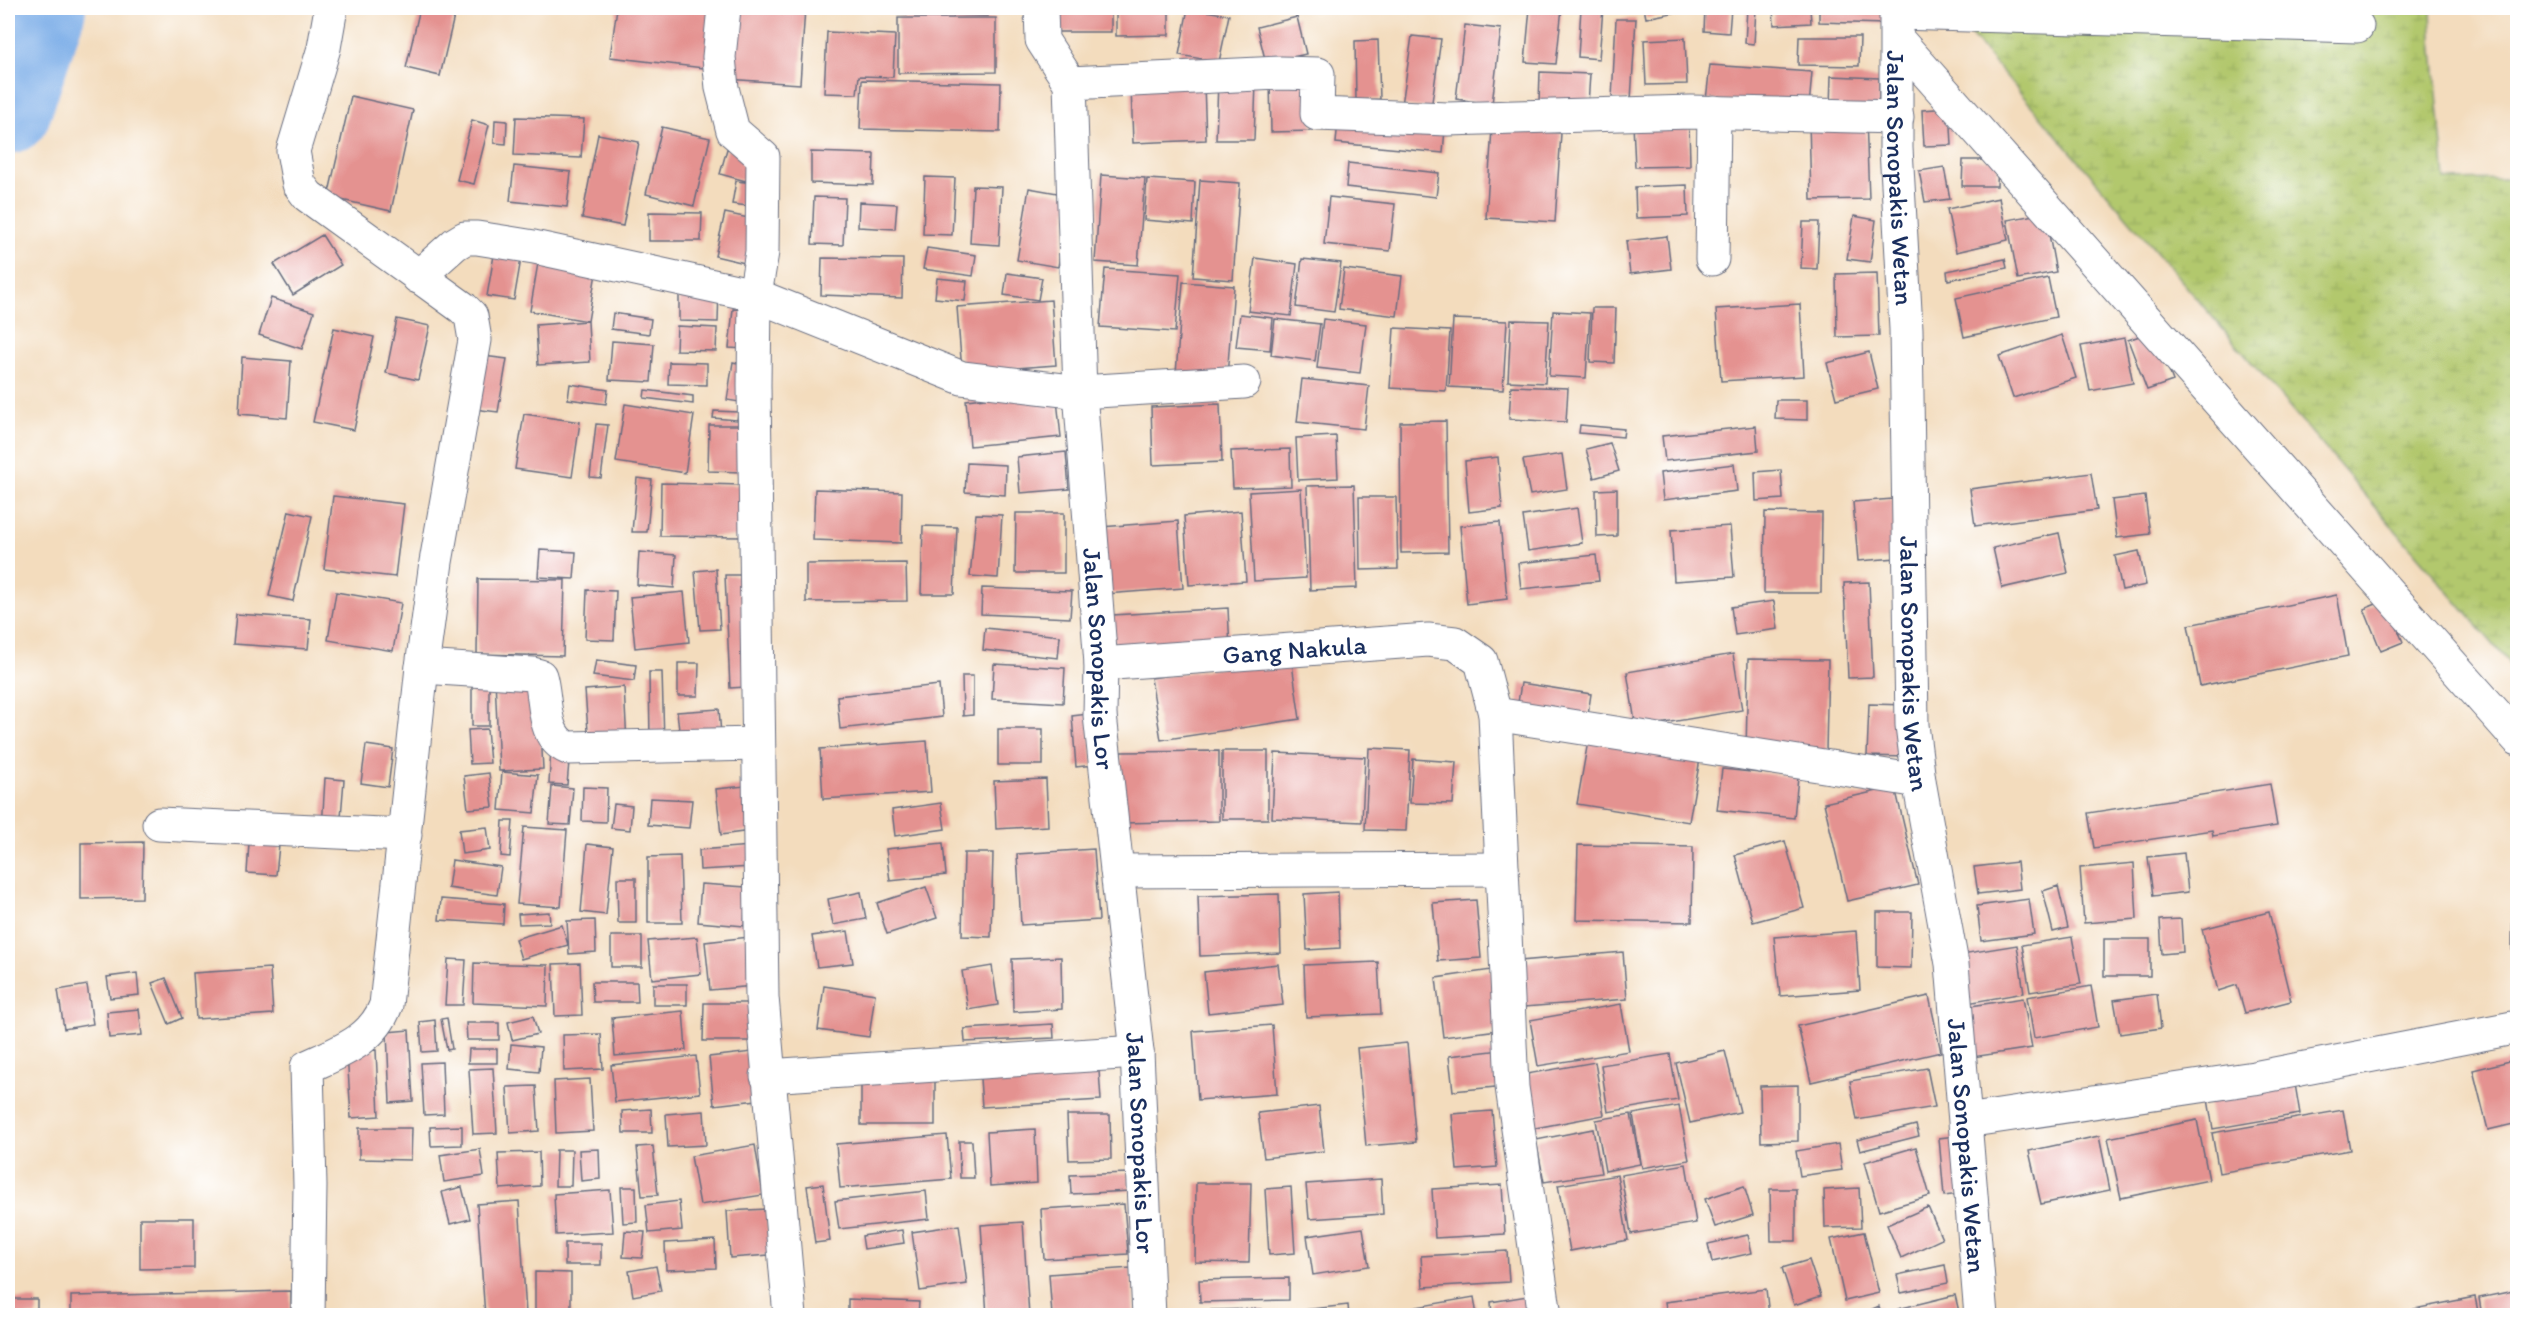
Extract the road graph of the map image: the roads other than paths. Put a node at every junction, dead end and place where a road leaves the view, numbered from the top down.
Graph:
1 (331, 8) edge
2 (724, 8) edge
3 (1041, 8) edge
4 (1897, 20) edge
5 (2357, 26) dead end
6 (1070, 83) junction
7 (1714, 112) junction
8 (1897, 117) junction
9 (1712, 259) dead end
10 (418, 277) junction
11 (754, 295) junction
12 (1244, 382) dead end
13 (1080, 392) junction
14 (1101, 664) junction
15 (422, 667) junction
16 (1495, 714) junction
17 (2517, 739) edge
18 (758, 744) junction
19 (1919, 781) junction
20 (159, 824) dead end
21 (405, 834) junction
22 (1502, 869) junction
23 (1117, 871) junction
24 (2517, 1027) edge
25 (1137, 1052) junction
26 (767, 1076) junction
27 (1966, 1121) junction
28 (308, 1316) edge
29 (790, 1316) edge
30 (1149, 1316) edge
31 (1545, 1316) edge
32 (1981, 1316) edge

1 - 10 street
2 - 11 street
3 - 6 street
4 - 5 street
4 - 8 street, Jalan Sonopakis Wetan
4 - 17 street
6 - 7 street
6 - 13 street, Jalan Sonopakis Lor
7 - 8 street
7 - 9 street
8 - 19 street, Jalan Sonopakis Wetan
10 - 11 street
10 - 15 street
11 - 13 street
11 - 18 street
12 - 13 street
13 - 14 street, Jalan Sonopakis Lor
14 - 16 street, Gang Nakula
14 - 23 street, Jalan Sonopakis Lor
15 - 18 street
15 - 21 street
16 - 19 street
16 - 22 street
18 - 26 street
19 - 27 street, Jalan Sonopakis Wetan
20 - 21 street
21 - 28 street
22 - 23 street
22 - 31 street
23 - 25 street, Jalan Sonopakis Lor
24 - 27 street
25 - 26 street
25 - 30 street, Jalan Sonopakis Lor
26 - 29 street
27 - 32 street, Jalan Sonopakis Wetan

